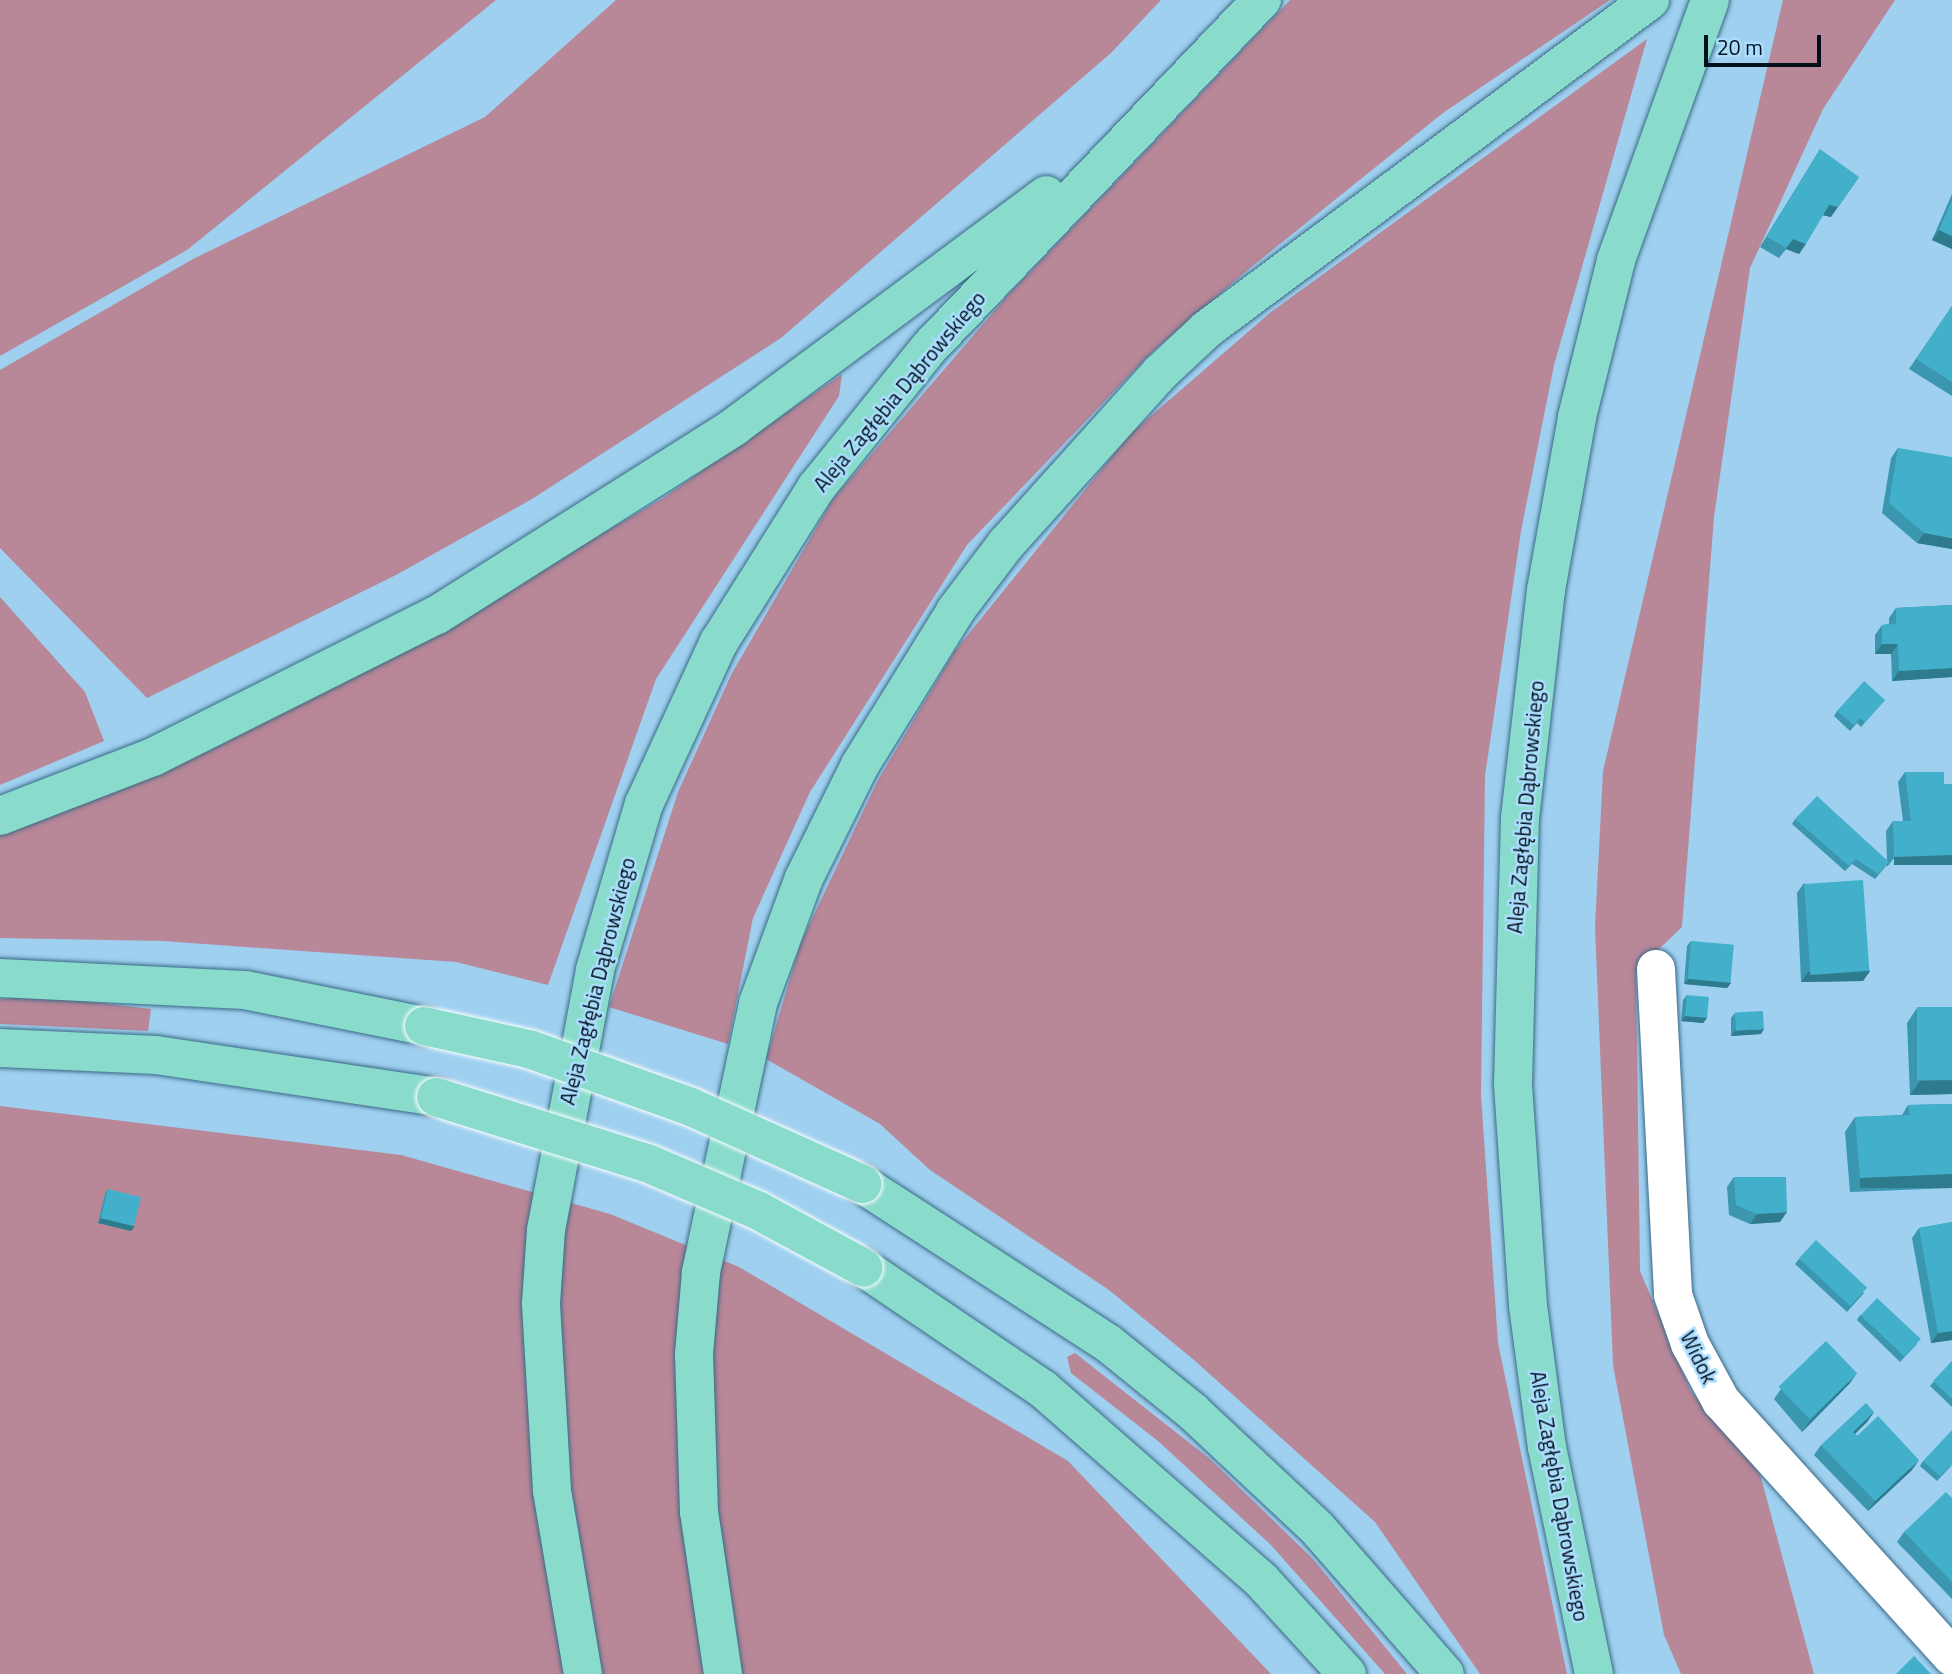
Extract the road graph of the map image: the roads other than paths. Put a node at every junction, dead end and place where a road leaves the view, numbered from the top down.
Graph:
1 (1262, 0) edge
2 (1650, 0) edge
3 (1710, 0) edge
4 (1161, 106) junction
5 (0, 816) edge
6 (1656, 969) dead end
7 (0, 978) edge
8 (0, 1048) edge
9 (1952, 1657) edge
10 (583, 1674) edge
11 (723, 1674) edge
12 (1347, 1674) edge
13 (1445, 1674) edge
14 (1594, 1674) edge

1 - 4 main road, Aleja Zagłębia Dąbrowskiego
2 - 11 main road
3 - 14 main road, Aleja Zagłębia Dąbrowskiego
4 - 5 main road
4 - 10 main road, Aleja Zagłębia Dąbrowskiego
6 - 9 street, Widok
7 - 13 main road, bridge
8 - 12 main road, bridge

